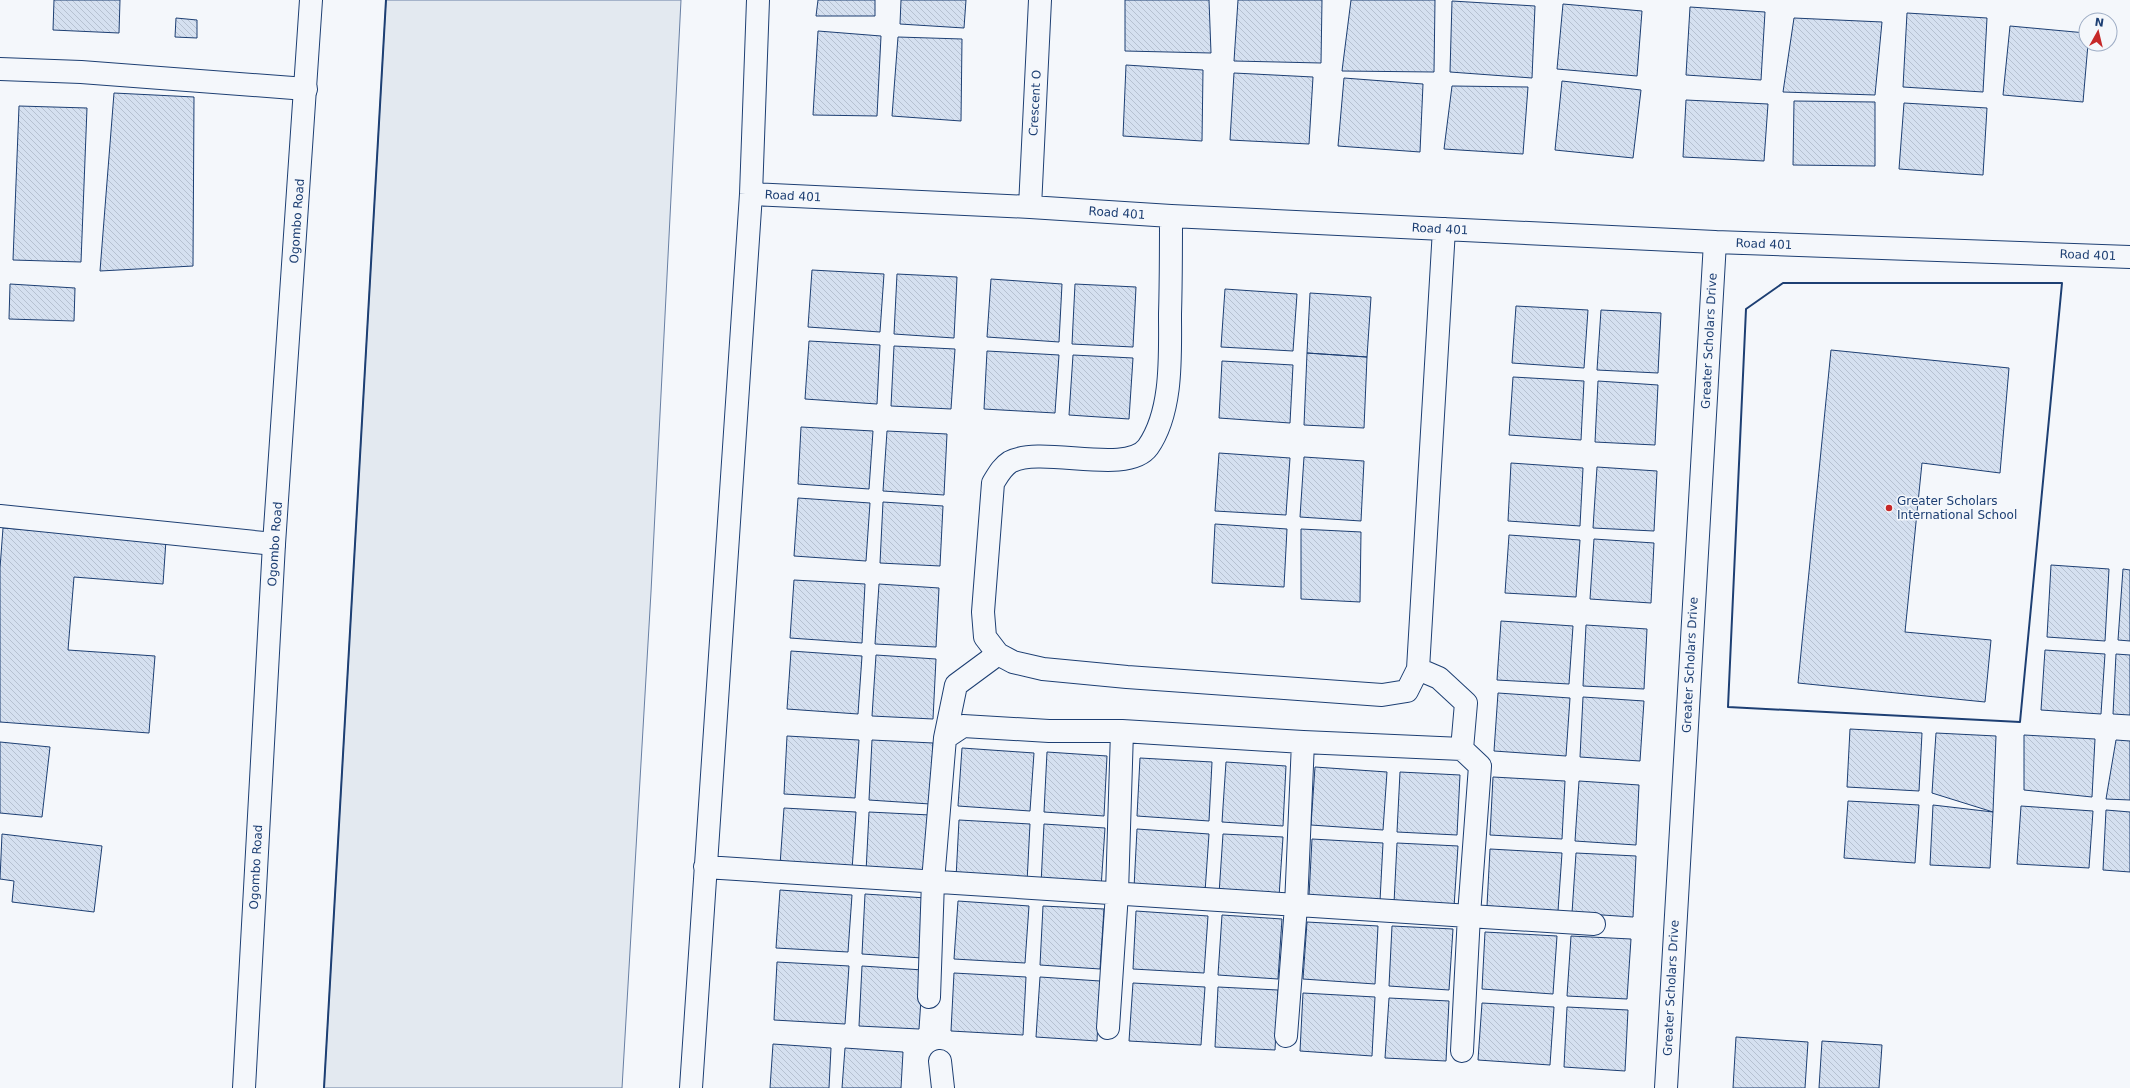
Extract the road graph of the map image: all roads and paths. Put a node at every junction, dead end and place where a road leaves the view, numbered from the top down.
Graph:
1 (311, 0) edge
2 (758, 0) edge
3 (1040, 0) edge
4 (0, 69) edge
5 (306, 89) junction
6 (751, 194) junction
7 (1030, 207) junction
8 (1171, 216) junction
9 (1444, 229) junction
10 (1715, 242) junction
11 (2130, 257) edge
12 (0, 516) edge
13 (274, 544) junction
14 (998, 654) junction
15 (1418, 669) junction
16 (1122, 731) junction
17 (945, 738) junction
18 (1303, 742) junction
19 (1462, 749) junction
20 (705, 867) junction
21 (933, 881) junction
22 (1117, 893) junction
23 (1296, 906) junction
24 (1469, 915) junction
25 (1594, 924) dead end
26 (929, 997) dead end
27 (1108, 1028) dead end
28 (1286, 1036) dead end
29 (1462, 1051) dead end
30 (940, 1061) dead end
31 (244, 1088) edge
32 (691, 1088) edge
33 (943, 1088) edge
34 (1666, 1088) edge

1 - 5 street, Ogombo Road
2 - 6 street
3 - 7 street, Crescent O
4 - 5 street
5 - 13 street, Ogombo Road
6 - 7 street, Road 401
6 - 20 street
7 - 8 street, Road 401
8 - 9 street, Road 401
8 - 14 street
9 - 10 street, Road 401
9 - 15 street
10 - 11 street, Road 401
10 - 34 street, Greater Scholars Drive
12 - 13 street
13 - 31 street, Ogombo Road
14 - 15 street
14 - 17 street
15 - 19 street
16 - 17 street
16 - 18 street
16 - 22 street
17 - 21 street
18 - 19 street
18 - 23 street
19 - 24 street
20 - 21 street
20 - 32 street
21 - 22 street
21 - 26 street
22 - 23 street
22 - 27 street
23 - 24 street
23 - 28 street
24 - 25 street
24 - 29 street
30 - 33 street

